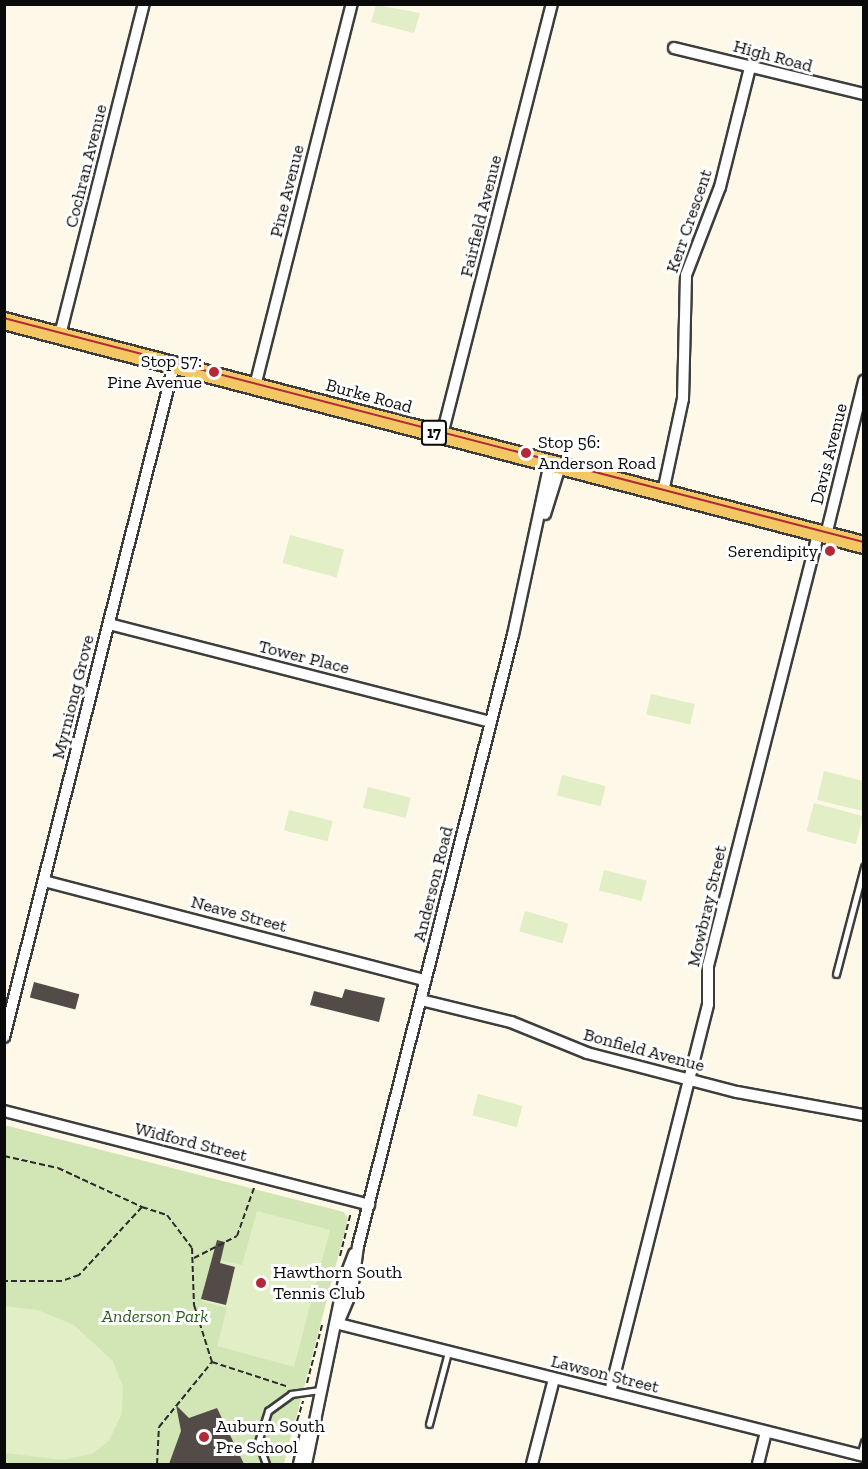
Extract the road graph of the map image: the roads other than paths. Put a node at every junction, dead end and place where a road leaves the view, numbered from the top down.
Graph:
1 (144, 4) edge
2 (352, 4) edge
3 (552, 4) edge
4 (674, 48) dead end
5 (750, 68) junction
6 (864, 94) edge
7 (4, 321) edge
8 (60, 336) junction
9 (174, 365) junction
10 (864, 381) edge
11 (255, 386) junction
12 (442, 435) junction
13 (555, 465) junction
14 (663, 492) junction
15 (822, 534) junction
16 (864, 545) edge
17 (109, 624) junction
18 (491, 722) junction
19 (864, 867) edge
20 (44, 880) junction
21 (836, 974) dead end
22 (425, 980) junction
23 (421, 1000) junction
24 (4, 1037) edge
25 (690, 1079) junction
26 (4, 1111) edge
27 (864, 1115) edge
28 (369, 1204) junction
29 (339, 1323) junction
30 (448, 1352) junction
31 (554, 1379) junction
32 (320, 1390) junction
33 (610, 1392) junction
34 (315, 1412) junction
35 (429, 1424) dead end
36 (766, 1432) junction
37 (864, 1442) edge
38 (862, 1455) edge
39 (266, 1464) edge
40 (299, 1464) edge
41 (306, 1464) edge
42 (532, 1464) edge
43 (758, 1464) edge

1 - 8 street, Cochran Avenue
2 - 11 street, Pine Avenue
3 - 12 street, Fairfield Avenue
4 - 5 street, High Road
5 - 6 street, High Road
5 - 14 street, Kerr Crescent
7 - 8 main road, Burke Road / 17
8 - 9 main road, Burke Road / 17
9 - 11 main road, Burke Road / 17
9 - 17 street, Myrniong Grove
10 - 15 street, Davis Avenue
11 - 12 main road, Burke Road / 17
12 - 13 main road, Burke Road / 17
13 - 14 main road, Burke Road / 17
13 - 18 street, Anderson Road
14 - 15 main road, Burke Road / 17
15 - 16 main road, Burke Road / 17
15 - 25 street, Mowbray Street
17 - 18 street, Tower Place
17 - 20 street, Myrniong Grove
18 - 22 street, Anderson Road
19 - 21 lane
20 - 22 street, Neave Street
20 - 24 street, Myrniong Grove
22 - 23 street, Anderson Road
23 - 25 street, Bonfield Avenue
23 - 28 street, Anderson Road
25 - 27 street, Bonfield Avenue
25 - 33 street, Mowbray Street
26 - 28 street, Widford Street
28 - 29 street, Anderson Road
29 - 30 street, Lawson Street
29 - 32 street, Anderson Road
30 - 31 street, Lawson Street
30 - 35 lane
31 - 33 street, Lawson Street
31 - 42 street
32 - 34 street, Anderson Road
32 - 39 lane
33 - 36 street, Lawson Street
34 - 40 street, Anderson Road
34 - 41 street, Anderson Road
36 - 38 street, Lawson Street
36 - 43 street
37 - 38 lane

